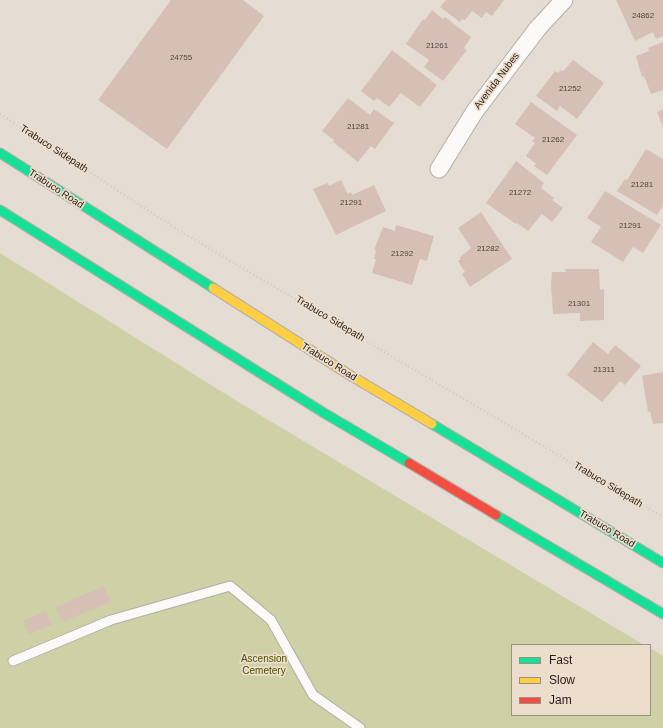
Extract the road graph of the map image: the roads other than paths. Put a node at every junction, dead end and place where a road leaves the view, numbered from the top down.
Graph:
1 (564, 0) edge
2 (0, 153) edge
3 (439, 169) dead end
4 (0, 210) edge
5 (663, 563) edge
6 (663, 614) edge
7 (13, 661) dead end
8 (360, 728) edge

1 - 3 street, Avenida Nubes
2 - 5 main road, Trabuco Road
4 - 6 main road
7 - 8 lane

